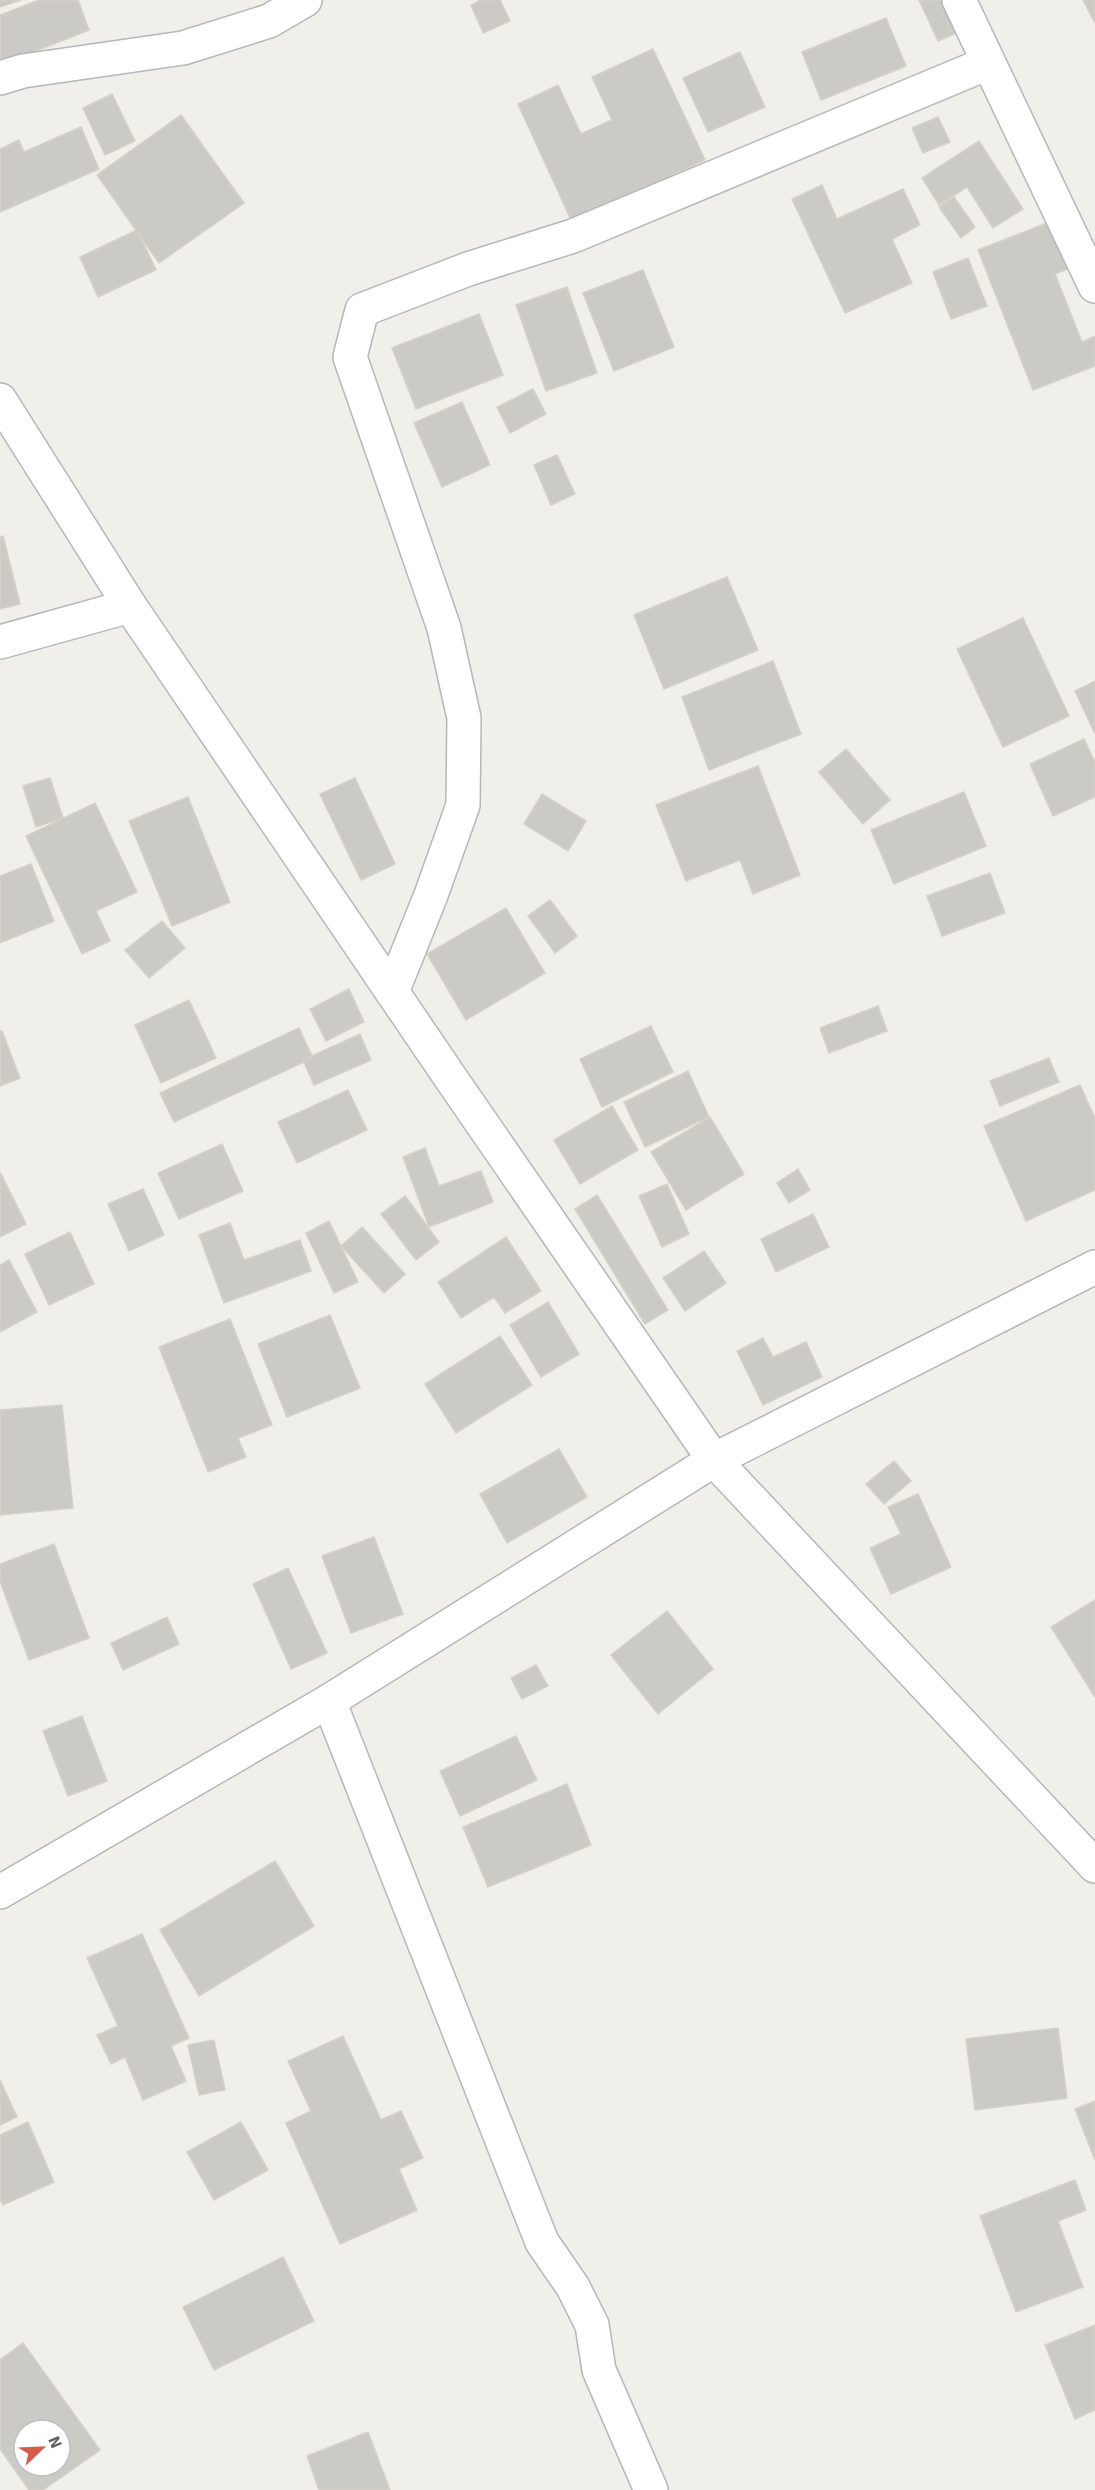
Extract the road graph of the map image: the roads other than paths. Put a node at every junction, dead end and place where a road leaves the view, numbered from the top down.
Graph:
1 (305, 0) edge
2 (959, 0) edge
3 (988, 63) junction
4 (0, 78) edge
5 (1095, 285) edge
6 (0, 400) edge
7 (130, 606) junction
8 (0, 642) edge
9 (392, 992) junction
10 (1095, 1267) edge
11 (714, 1460) junction
12 (329, 1701) junction
13 (1095, 1866) edge
14 (0, 1892) edge
15 (651, 2490) edge

1 - 4 street
2 - 3 street
3 - 5 street
3 - 9 street
6 - 7 street
7 - 8 street
7 - 9 street
9 - 11 street
10 - 11 street
11 - 12 street
11 - 13 street
12 - 14 street
12 - 15 street

